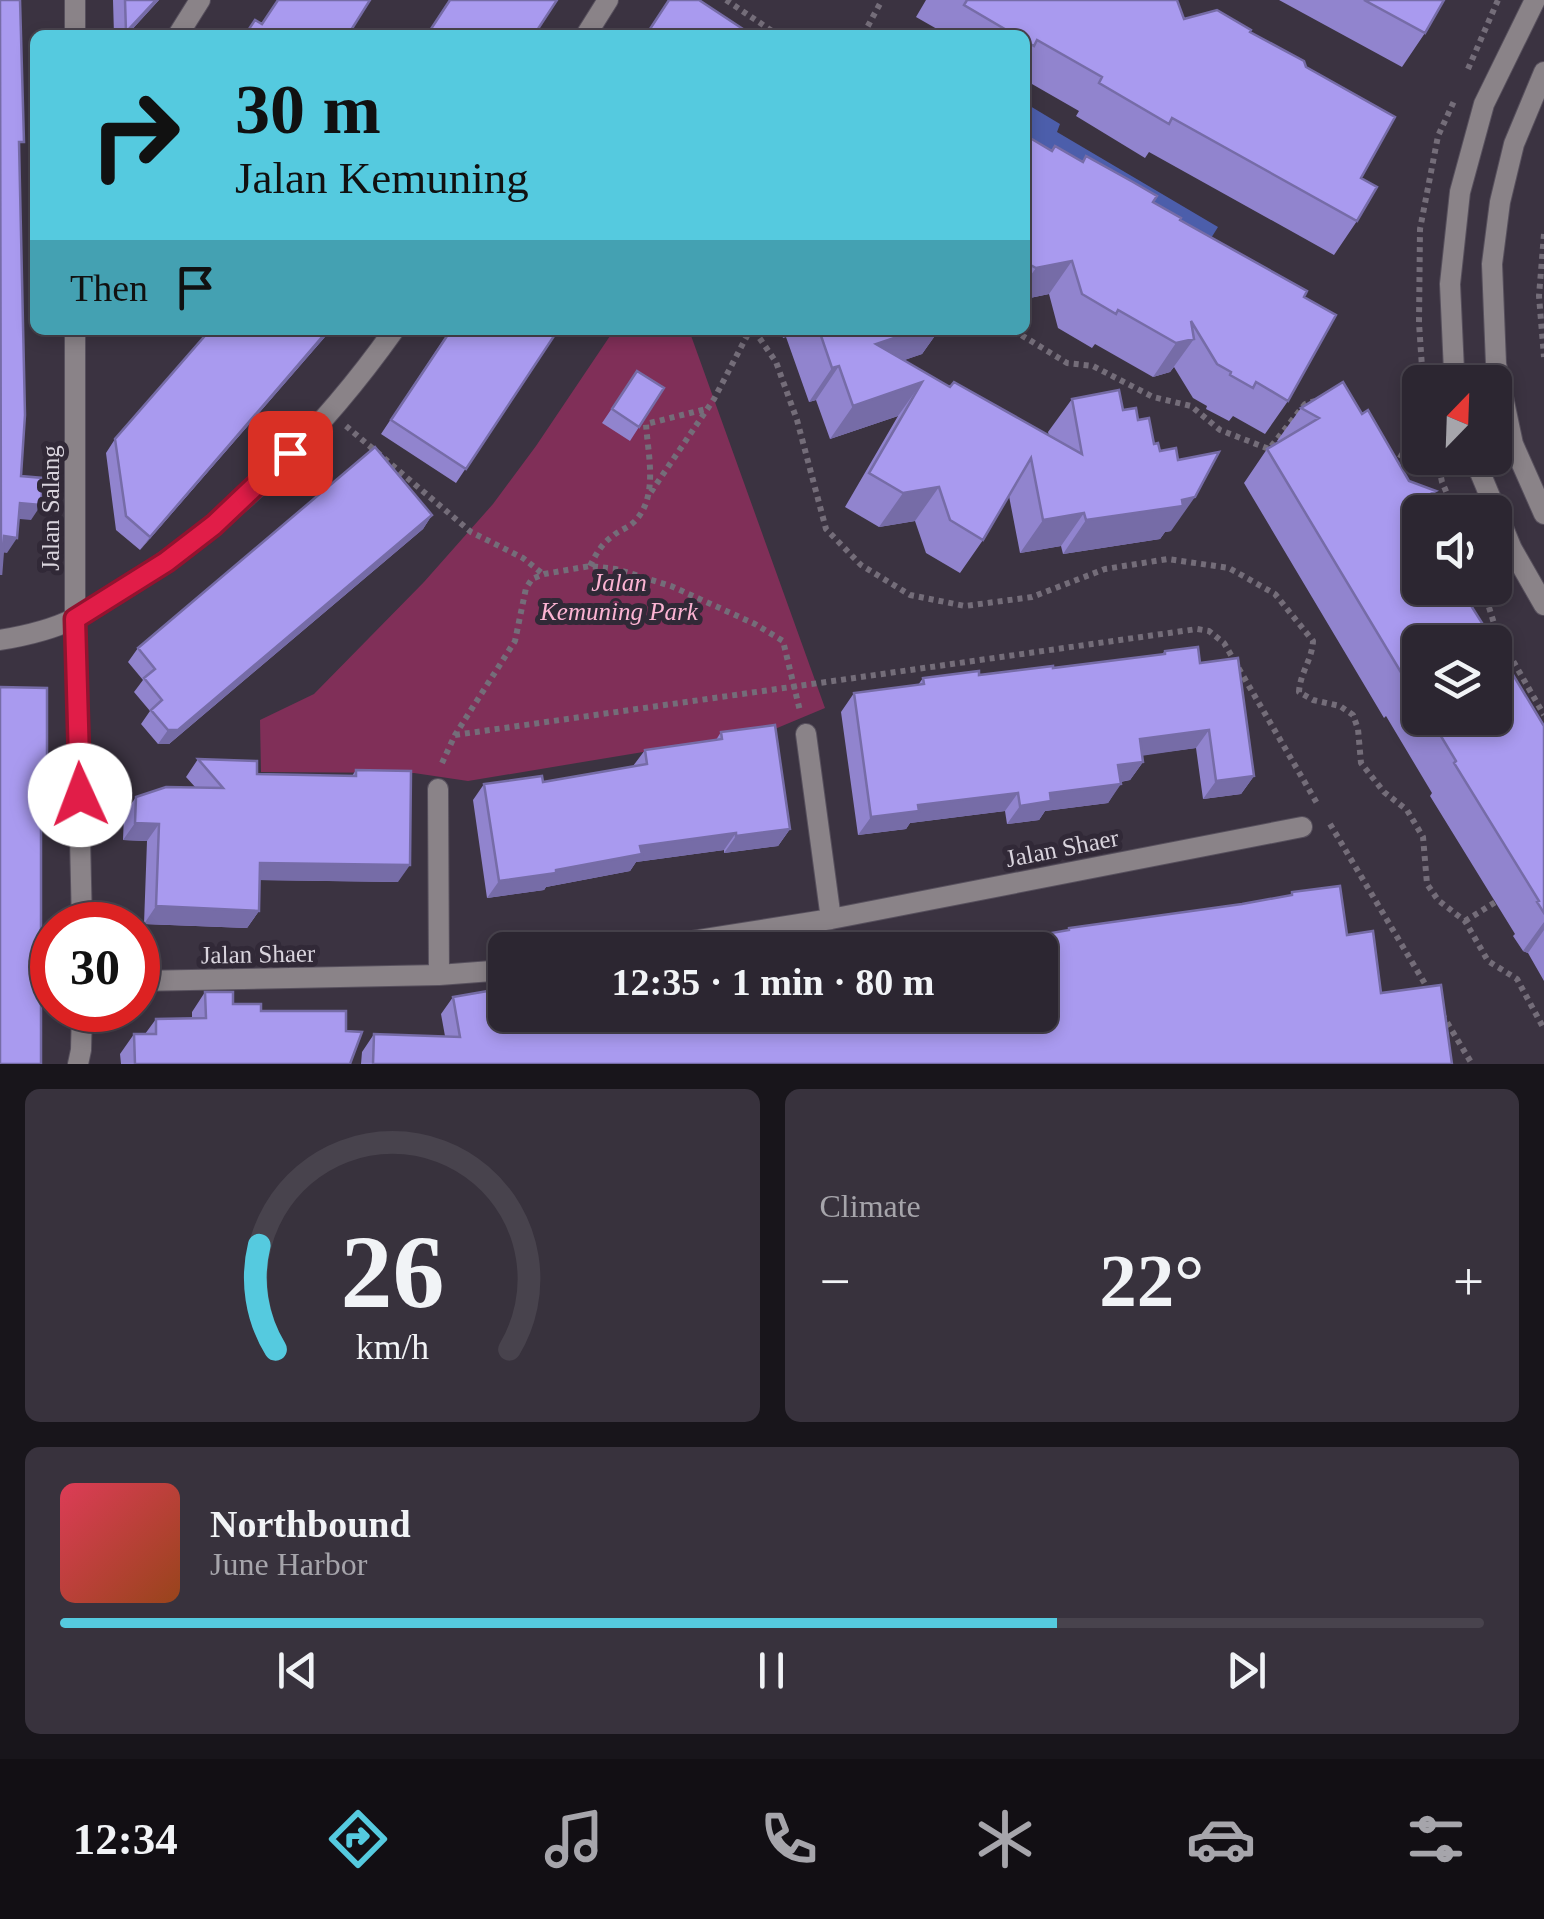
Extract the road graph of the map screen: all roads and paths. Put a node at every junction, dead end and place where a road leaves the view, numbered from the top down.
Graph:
1 (75, 0) edge
2 (200, 0) edge
3 (608, 0) edge
4 (726, 0) edge
5 (882, 0) edge
6 (1534, 0) edge
7 (75, 30) edge
8 (181, 30) edge
9 (589, 30) edge
10 (771, 30) edge
11 (866, 30) edge
12 (1544, 72) edge
13 (1544, 234) edge
14 (75, 335) edge
15 (391, 335) edge
16 (749, 335) edge
17 (756, 335) edge
18 (1021, 335) edge
19 (1544, 357) edge
20 (1454, 365) edge
21 (1320, 398) edge
22 (706, 409) junction
23 (330, 412) junction
24 (1402, 454) edge
25 (1481, 475) edge
26 (1383, 477) edge
27 (650, 493) junction
28 (1544, 514) edge
29 (590, 566) junction
30 (544, 574) junction
31 (1488, 605) edge
32 (1544, 605) edge
33 (75, 619) junction
34 (0, 640) edge
35 (793, 686) junction
36 (1544, 716) edge
37 (806, 734) joint
38 (455, 736) junction
39 (438, 789) joint
40 (1321, 809) dead end
41 (1329, 822) dead end
42 (1302, 827) dead end
43 (1512, 892) edge
44 (81, 902) edge
45 (831, 919) junction
46 (1465, 921) junction
47 (749, 932) edge
48 (488, 971) edge
49 (439, 975) junction
50 (160, 981) edge
51 (1544, 1029) edge
52 (81, 1032) edge
53 (78, 1064) edge
54 (1472, 1064) edge

1 - 7 street
2 - 8 street
3 - 9 street
4 - 10 path
5 - 11 path
6 - 20 street
12 - 28 street
13 - 19 path
14 - 33 street, Jalan Salang
15 - 23 street
16 - 22 path
17 - 46 path
18 - 21 path
22 - 27 path
22 - 27 path
23 - 30 path
23 - 33 street
24 - 26 path
25 - 32 street
27 - 29 path
29 - 30 path
29 - 35 path
30 - 38 path
31 - 36 path
33 - 34 street
33 - 44 street, Jalan Salang
35 - 37 path
35 - 38 path
35 - 40 path
37 - 45 street
38 - 39 path
39 - 49 street
41 - 54 path
42 - 45 street, Jalan Shaer
43 - 46 path
45 - 47 street, Jalan Shaer
46 - 51 path
48 - 49 street, Jalan Shaer
49 - 50 street, Jalan Shaer
52 - 53 street

